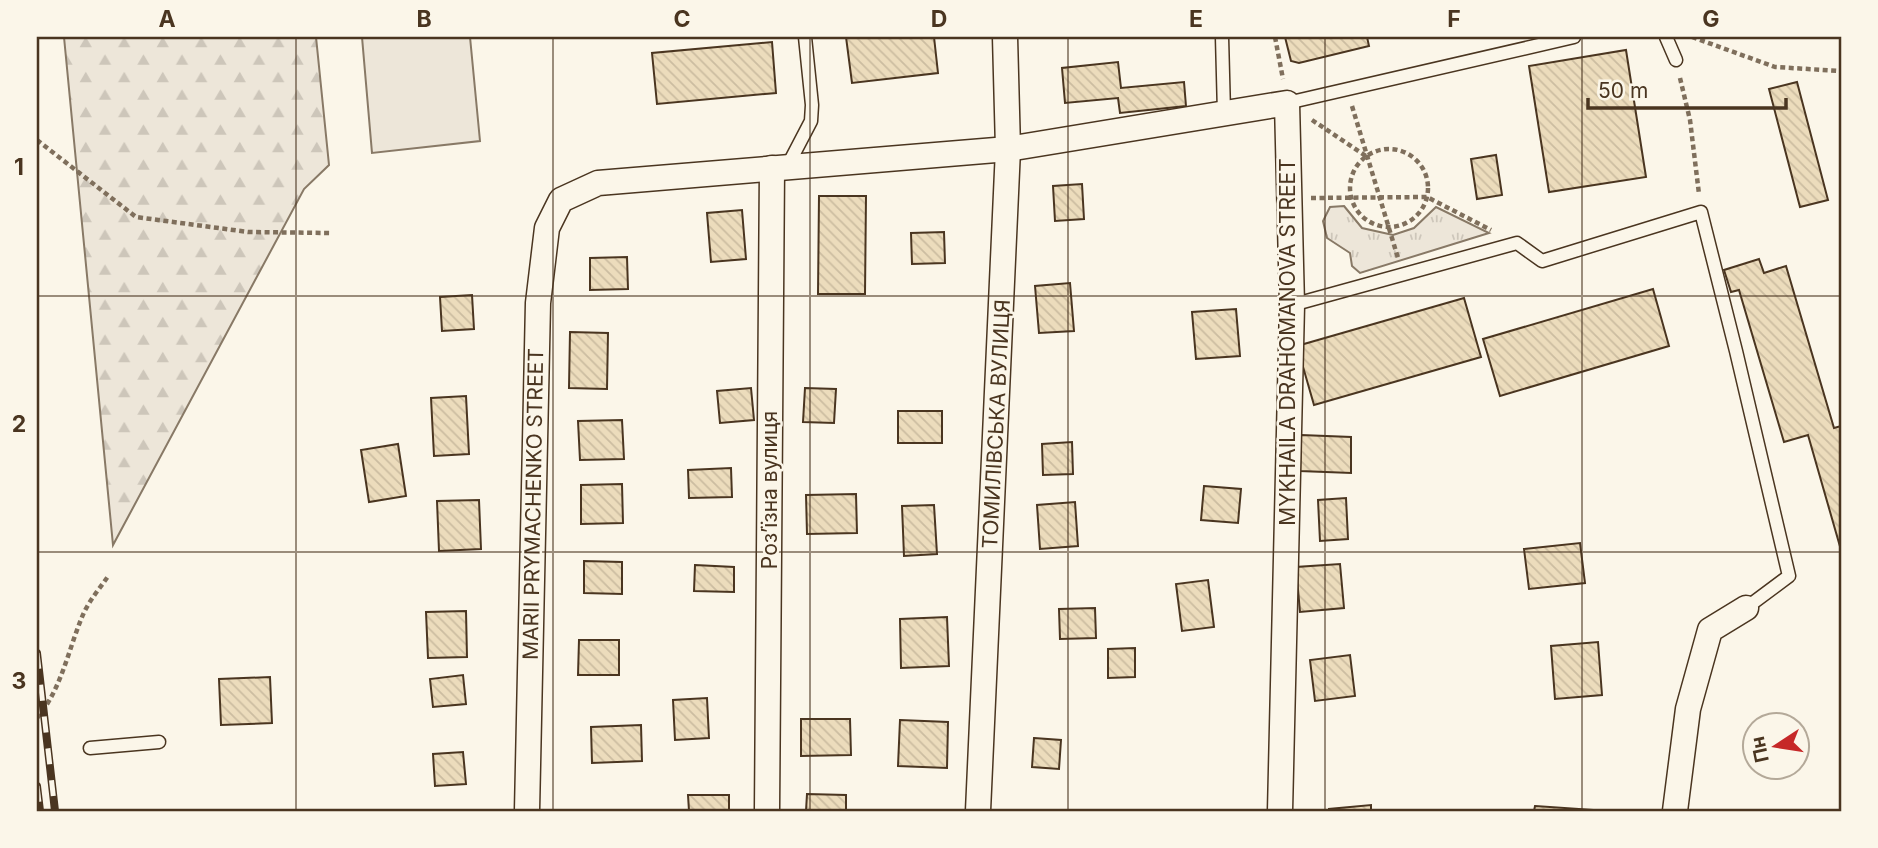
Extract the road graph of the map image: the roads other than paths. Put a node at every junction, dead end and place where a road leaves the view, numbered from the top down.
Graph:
1 (805, 37) edge
2 (1005, 37) edge
3 (1222, 37) edge
4 (1574, 37) edge
5 (1666, 37) edge
6 (1676, 60) road end
7 (1287, 103) junction
8 (1224, 113) junction
9 (1008, 149) junction
10 (779, 168) junction
11 (1292, 305) junction
12 (1746, 608) joint
13 (159, 742) dead end
14 (90, 748) dead end
15 (527, 811) edge
16 (767, 811) edge
17 (978, 811) edge
18 (1280, 811) edge
19 (1675, 811) edge

1 - 10 lane
2 - 9 street, ТОМИЛІВСЬКА ВУЛИЦЯ
3 - 8 lane
4 - 7 lane
5 - 6 lane
7 - 8 street
7 - 11 street, MYKHAILA DRAHOMANOVA STREET
8 - 9 street
9 - 10 street
9 - 17 street, ТОМИЛІВСЬКА ВУЛИЦЯ
10 - 15 street, MARII PRYMACHENKO STREET
10 - 16 street, Розʼїзна вулиця
11 - 12 lane
11 - 18 street, MYKHAILA DRAHOMANOVA STREET
12 - 19 street
13 - 14 lane

